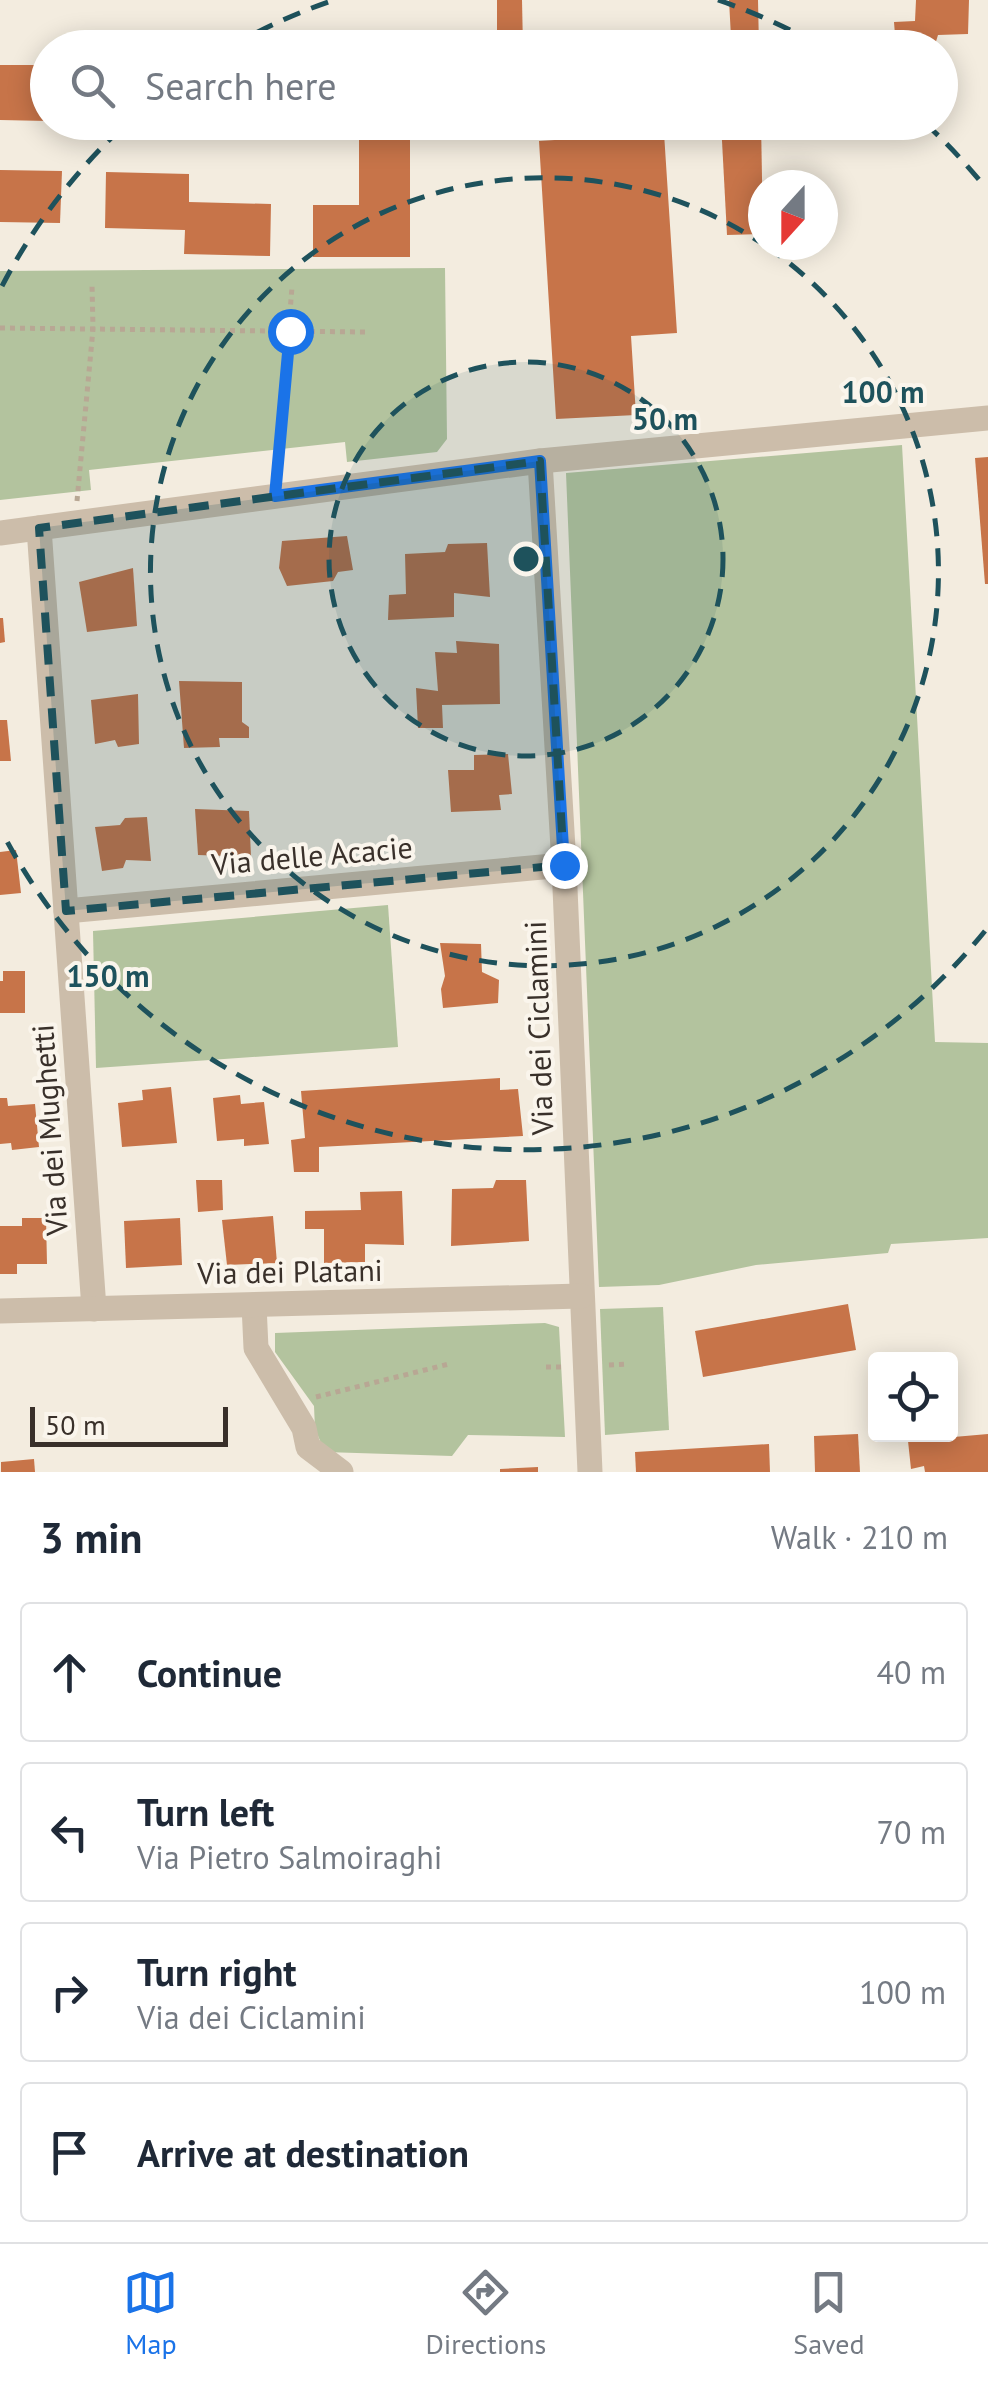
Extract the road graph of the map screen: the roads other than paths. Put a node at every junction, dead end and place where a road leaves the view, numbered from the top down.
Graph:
1 (988, 418) edge
2 (540, 461) junction
3 (39, 528) junction
4 (0, 532) edge
5 (564, 865) junction
6 (66, 911) junction
7 (581, 1296) junction
8 (254, 1305) junction
9 (94, 1309) junction
10 (0, 1311) edge
11 (341, 1472) edge
12 (590, 1472) edge

1 - 2 street
2 - 3 street
2 - 5 street, Via dei Ciclamini
3 - 4 street
3 - 6 street, Via dei Mughetti
5 - 6 street, Via delle Acacie
5 - 7 street, Via dei Ciclamini
6 - 9 street, Via dei Mughetti
7 - 8 street, Via dei Platani
7 - 12 street, Via dei Ciclamini
8 - 9 street, Via dei Platani
8 - 11 street
9 - 10 street, Via dei Platani

